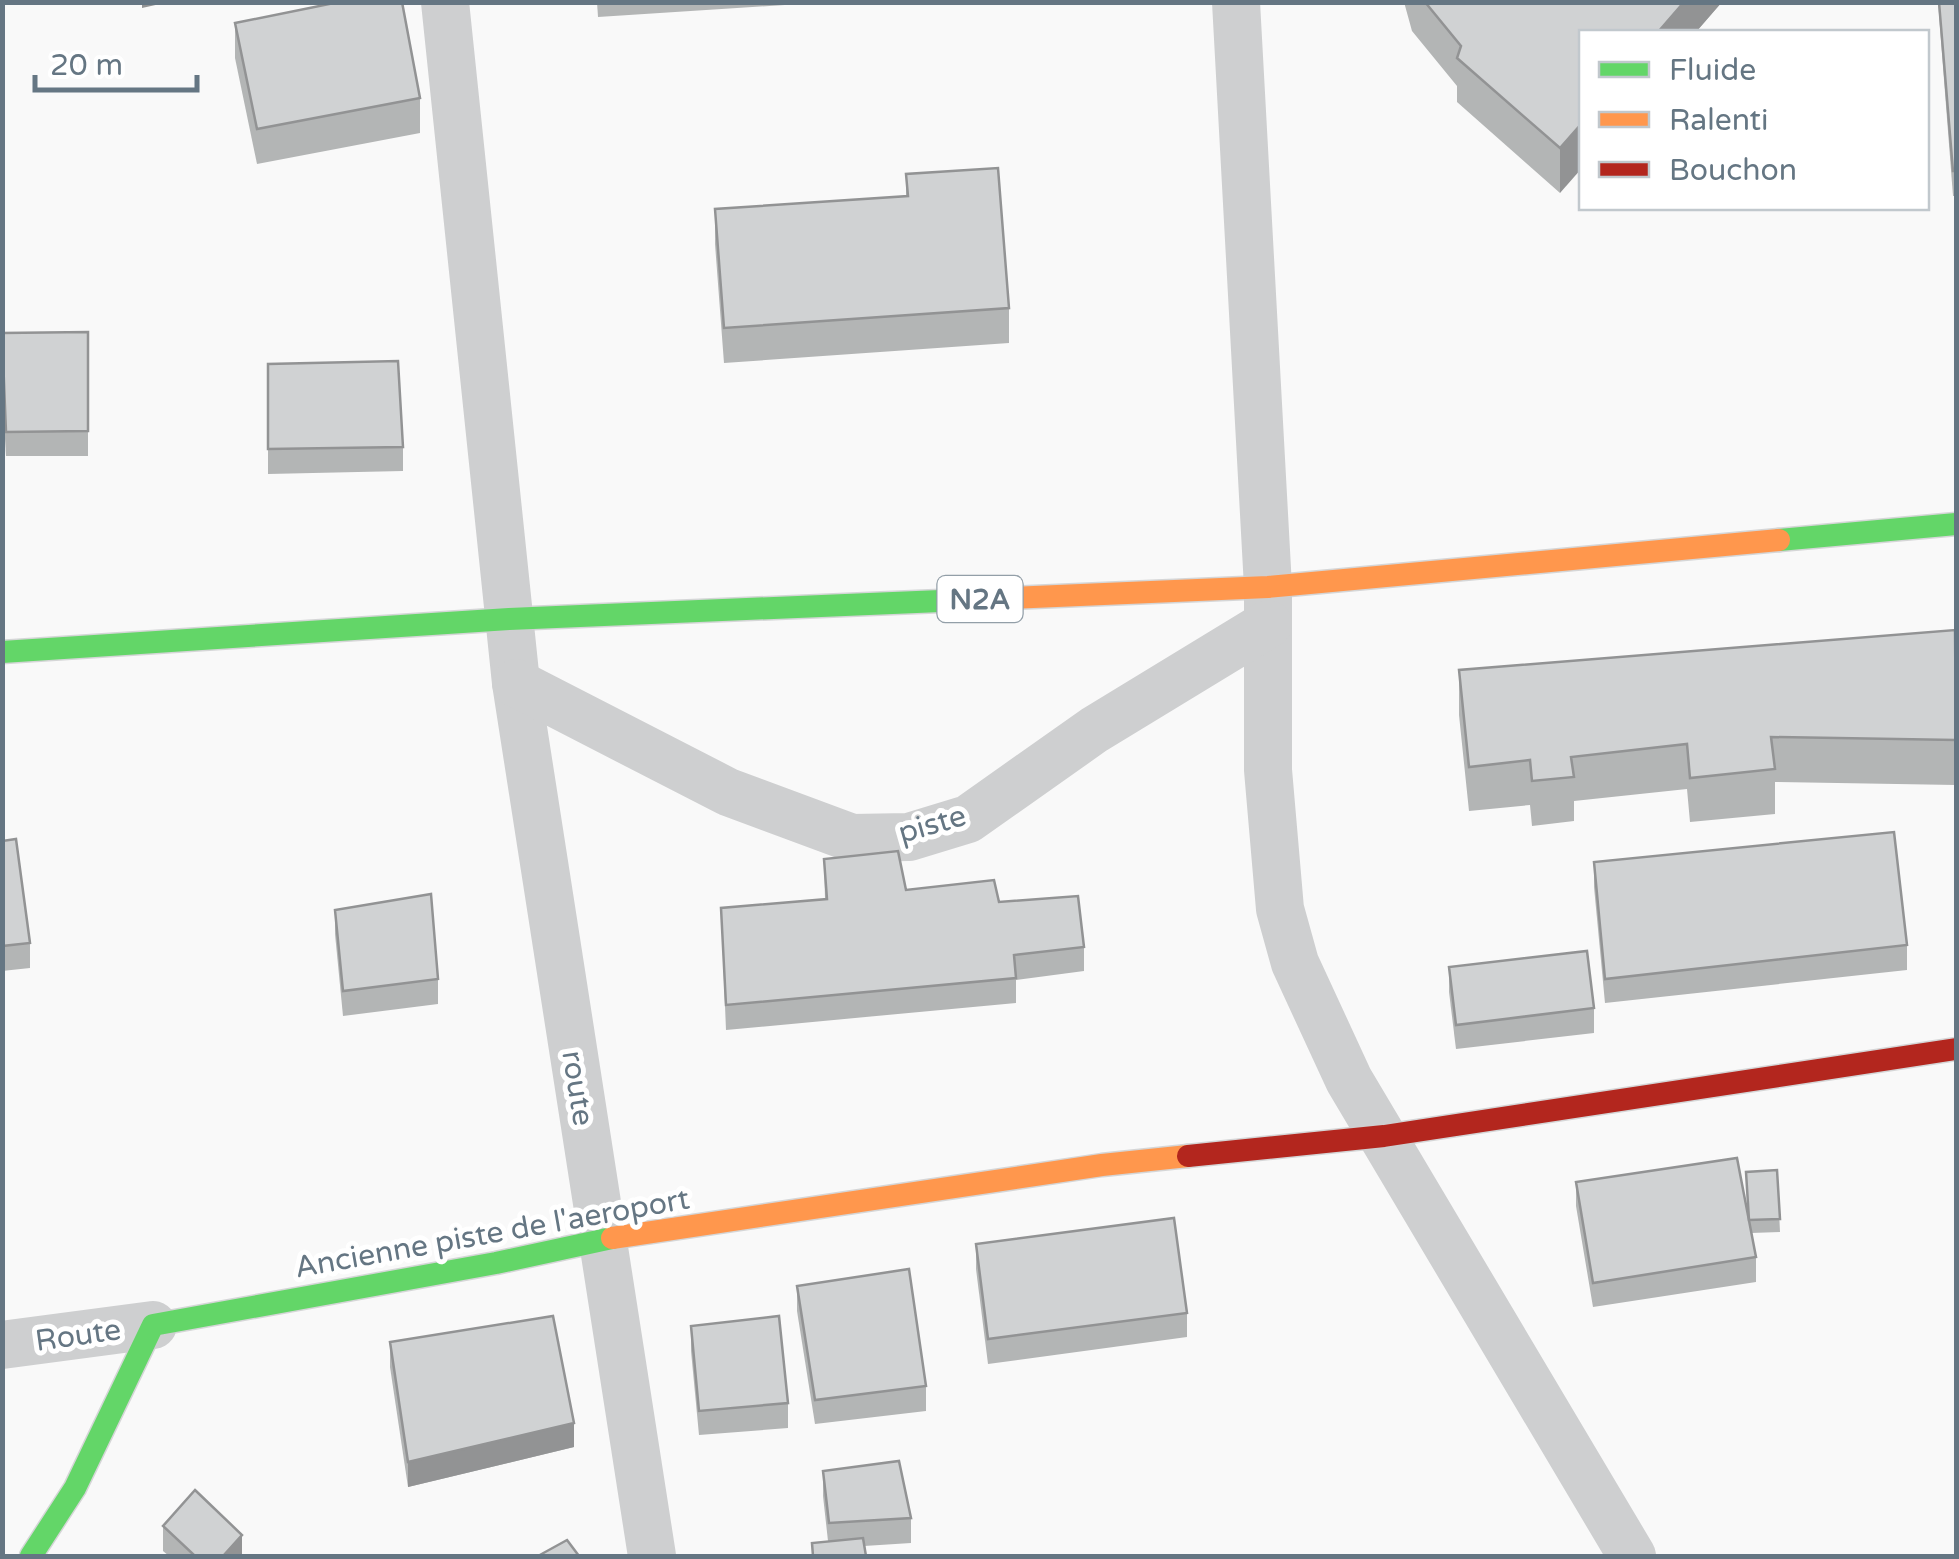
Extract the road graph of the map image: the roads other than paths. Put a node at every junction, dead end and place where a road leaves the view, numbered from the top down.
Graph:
1 (445, 2) edge
2 (1236, 2) edge
3 (1956, 524) edge
4 (1268, 605) junction
5 (509, 619) junction
6 (2, 652) edge
7 (516, 683) junction
8 (1956, 1048) edge
9 (1384, 1136) junction
10 (601, 1240) junction
11 (153, 1324) junction
12 (2, 1345) edge
13 (31, 1556) edge
14 (652, 1556) edge
15 (1632, 1556) edge

1 - 5 street, route
2 - 4 street
3 - 4 main road, N2A
4 - 5 main road, N2A
4 - 7 street, piste
4 - 9 street
5 - 6 main road, N2A
5 - 7 street, route
7 - 10 street, route
8 - 9 main road, Ancienne piste de l'aeroport
9 - 10 main road, Ancienne piste de l'aeroport
9 - 15 street
10 - 11 main road, Ancienne piste de l'aeroport
10 - 14 street, route
11 - 12 street, Route
11 - 13 main road

